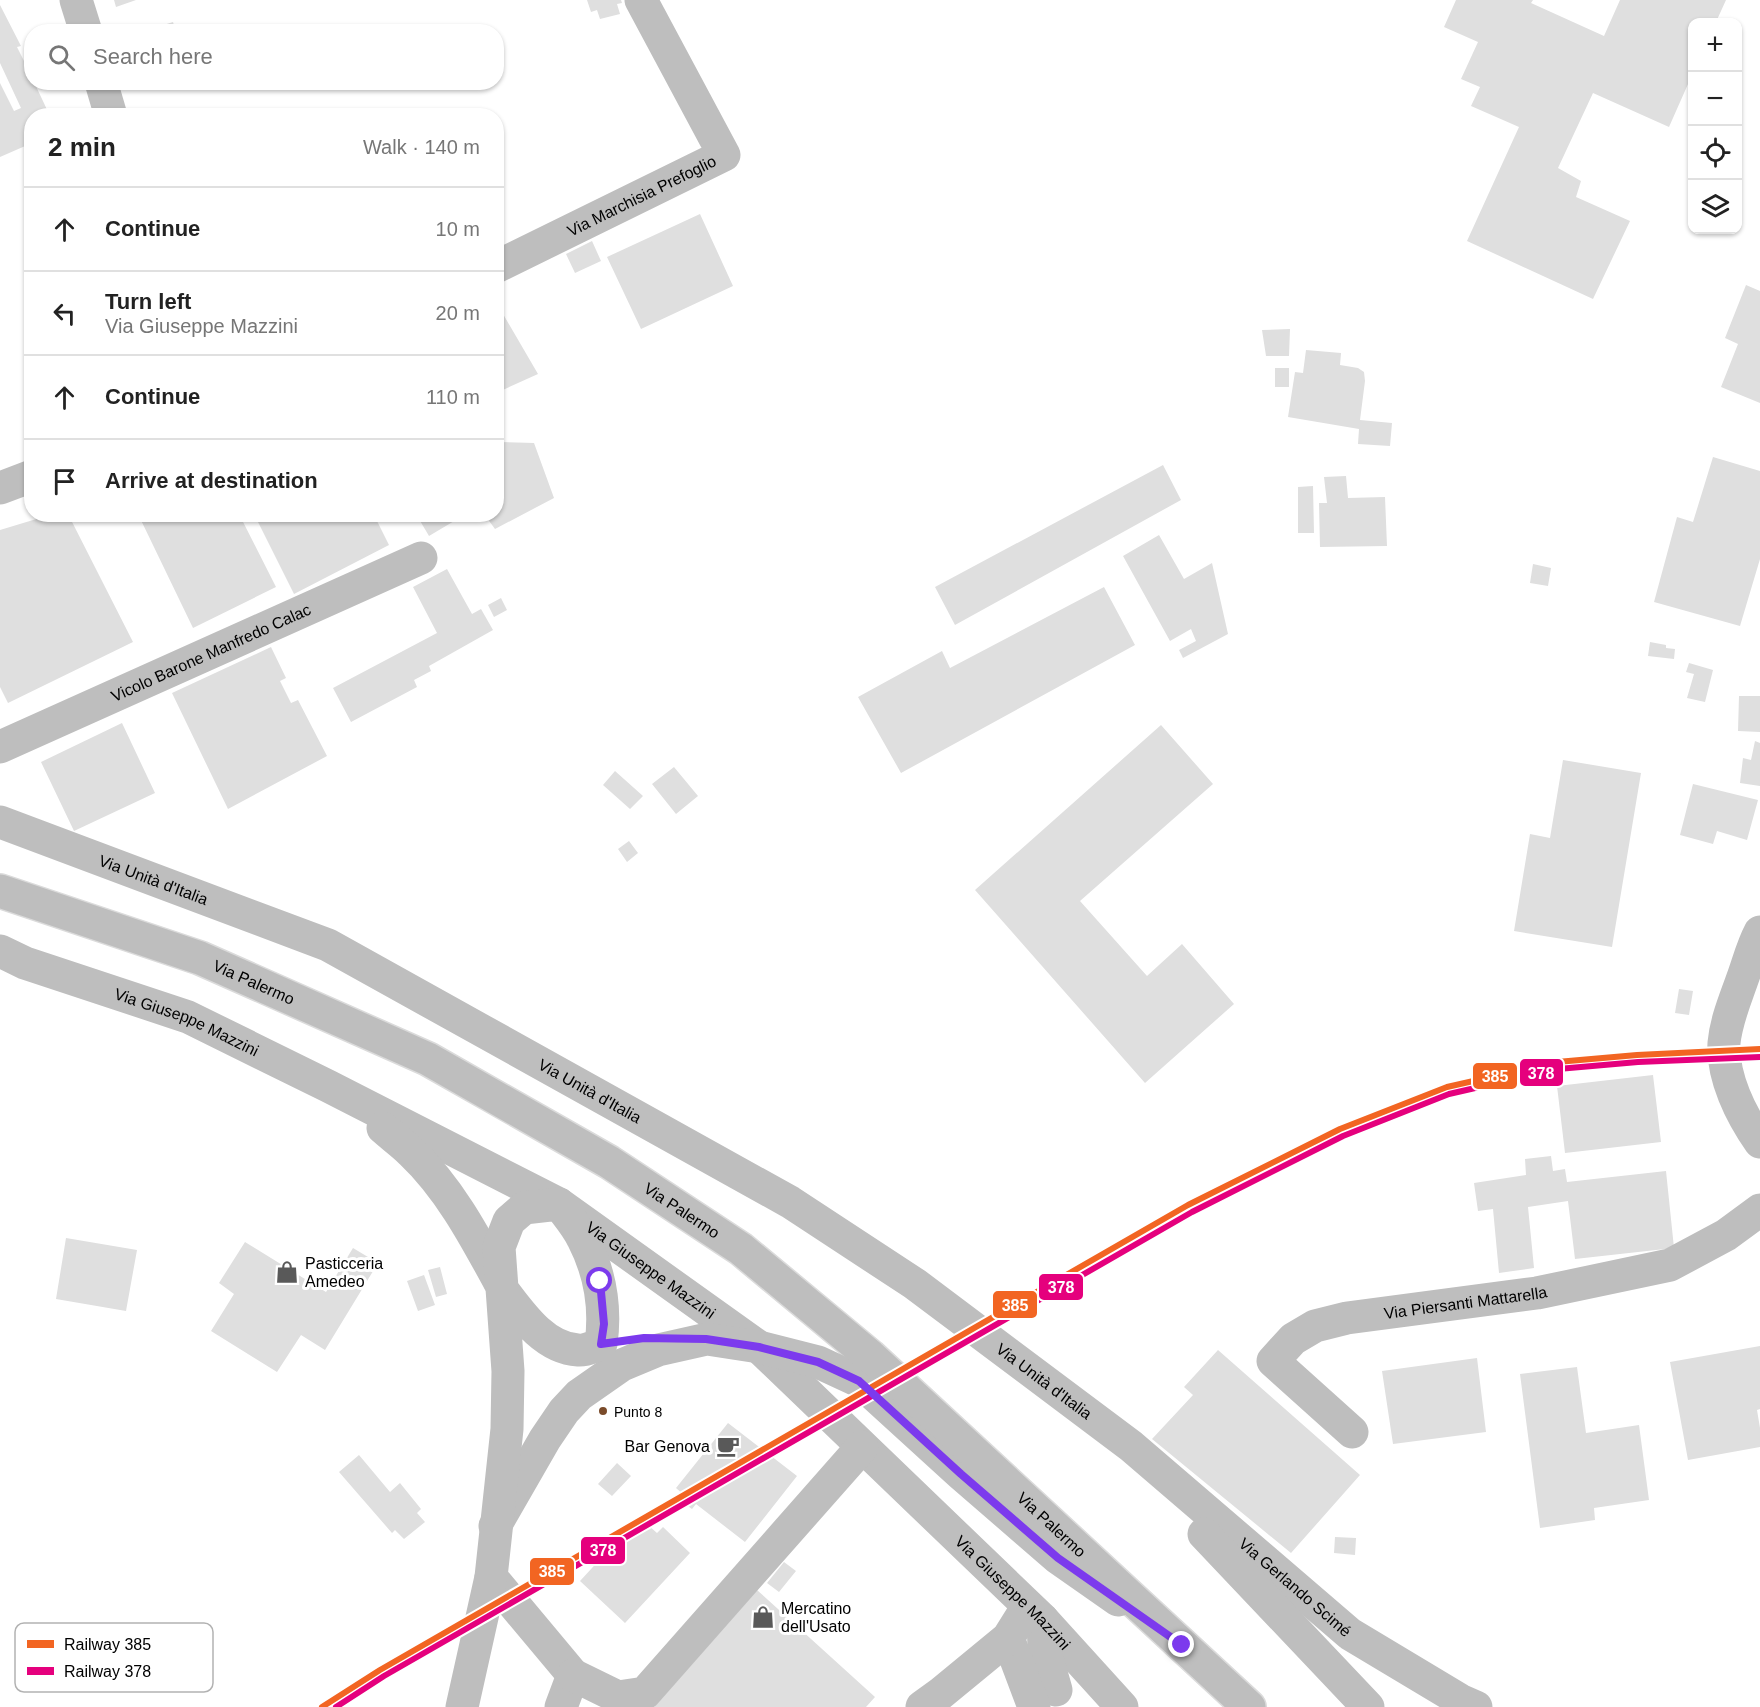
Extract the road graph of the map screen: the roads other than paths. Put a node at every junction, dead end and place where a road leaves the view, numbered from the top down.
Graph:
1 (76, 0) edge
2 (641, 0) edge
3 (84, 24) edge
4 (103, 90) edge
5 (109, 108) edge
6 (504, 263) edge
7 (24, 479) edge
8 (0, 488) edge
9 (421, 558) dead end
10 (0, 747) edge
11 (0, 822) edge
12 (0, 891) edge
13 (1760, 932) edge
14 (8, 958) edge
15 (342, 1094) junction
16 (1760, 1142) edge
17 (559, 1204) junction
18 (1760, 1211) edge
19 (502, 1287) junction
20 (706, 1339) junction
21 (600, 1345) junction
22 (759, 1347) junction
23 (579, 1395) junction
24 (1352, 1432) dead end
25 (1131, 1446) junction
26 (862, 1447) junction
27 (495, 1526) junction
28 (491, 1577) junction
29 (1035, 1613) junction
30 (1008, 1638) junction
31 (1182, 1645) junction
32 (573, 1675) junction
33 (1045, 1698) edge
34 (462, 1707) edge
35 (561, 1707) edge
36 (922, 1707) edge
37 (1122, 1707) edge
38 (1249, 1707) edge
39 (1368, 1707) edge
40 (1476, 1707) edge

1 - 3 street
2 - 6 street, Via Marchisia Prefoglio
4 - 5 street
7 - 8 street
9 - 10 street, Vicolo Barone Manfredo Calac
11 - 25 street, Via Unità d'Italia
12 - 31 street, Via Palermo
13 - 16 street
14 - 15 street, Via Giuseppe Mazzini
15 - 17 street, Via Giuseppe Mazzini
15 - 19 street, Via Giuseppe Mazzini
17 - 19 street
17 - 21 street
17 - 22 street, Via Giuseppe Mazzini
18 - 24 street, Via Piersanti Mattarella
19 - 21 street
19 - 27 street
20 - 21 street, Via Giuseppe Mazzini
20 - 22 street
20 - 23 street
21 - 23 street
22 - 26 street, Via Giuseppe Mazzini
22 - 31 street
23 - 27 street
25 - 39 street
25 - 40 street, Via Gerlando Scimé
26 - 29 street, Via Giuseppe Mazzini
26 - 32 street
27 - 28 street
28 - 32 street
28 - 34 street
29 - 30 street
29 - 33 street
29 - 37 street, Via Giuseppe Mazzini
30 - 33 street
30 - 36 street
31 - 38 street, Via Palermo
32 - 35 street

